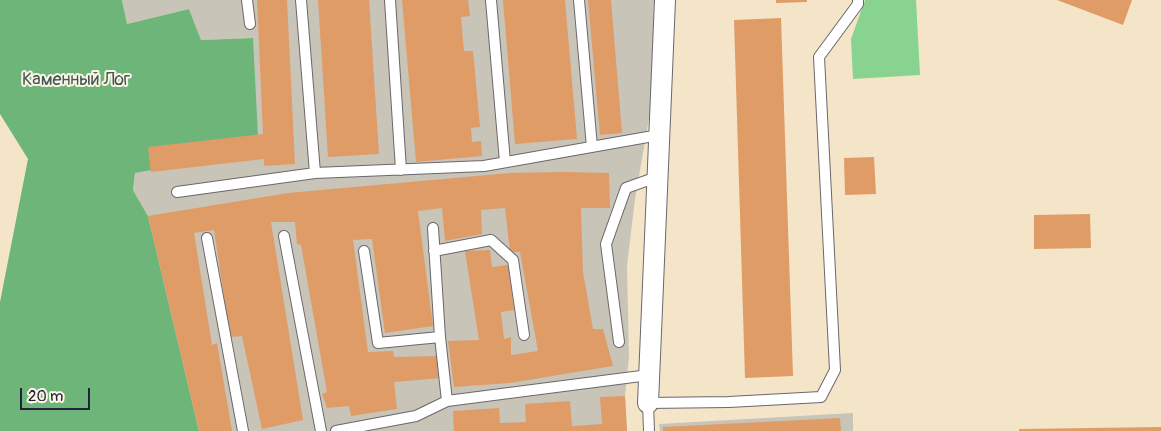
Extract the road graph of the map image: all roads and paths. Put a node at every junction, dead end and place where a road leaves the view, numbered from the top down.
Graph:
1 (247, 0) edge
2 (301, 0) edge
3 (390, 0) edge
4 (491, 0) edge
5 (579, 0) edge
6 (665, 0) edge
7 (858, 0) edge
8 (250, 24) dead end
9 (659, 136) junction
10 (592, 147) junction
11 (505, 162) junction
12 (401, 170) junction
13 (315, 173) junction
14 (658, 177) junction
15 (178, 192) dead end
16 (433, 228) dead end
17 (284, 236) dead end
18 (207, 238) dead end
19 (364, 251) dead end
20 (434, 251) junction
21 (524, 335) dead end
22 (440, 338) junction
23 (618, 342) dead end
24 (649, 375) junction
25 (447, 401) junction
26 (648, 403) junction
27 (243, 431) edge
28 (321, 431) edge
29 (336, 431) edge
30 (649, 431) edge

1 - 8 lane
2 - 13 lane
3 - 12 lane
4 - 11 lane
5 - 10 lane
6 - 9 street
7 - 26 lane
9 - 10 lane
9 - 14 street
10 - 11 lane
11 - 12 lane
12 - 13 lane
13 - 15 lane
14 - 23 lane
14 - 24 street
16 - 20 lane
17 - 28 lane
18 - 27 lane
19 - 22 lane
20 - 21 lane
20 - 22 lane
22 - 25 lane
24 - 25 lane
24 - 26 street
25 - 29 lane
26 - 30 lane

